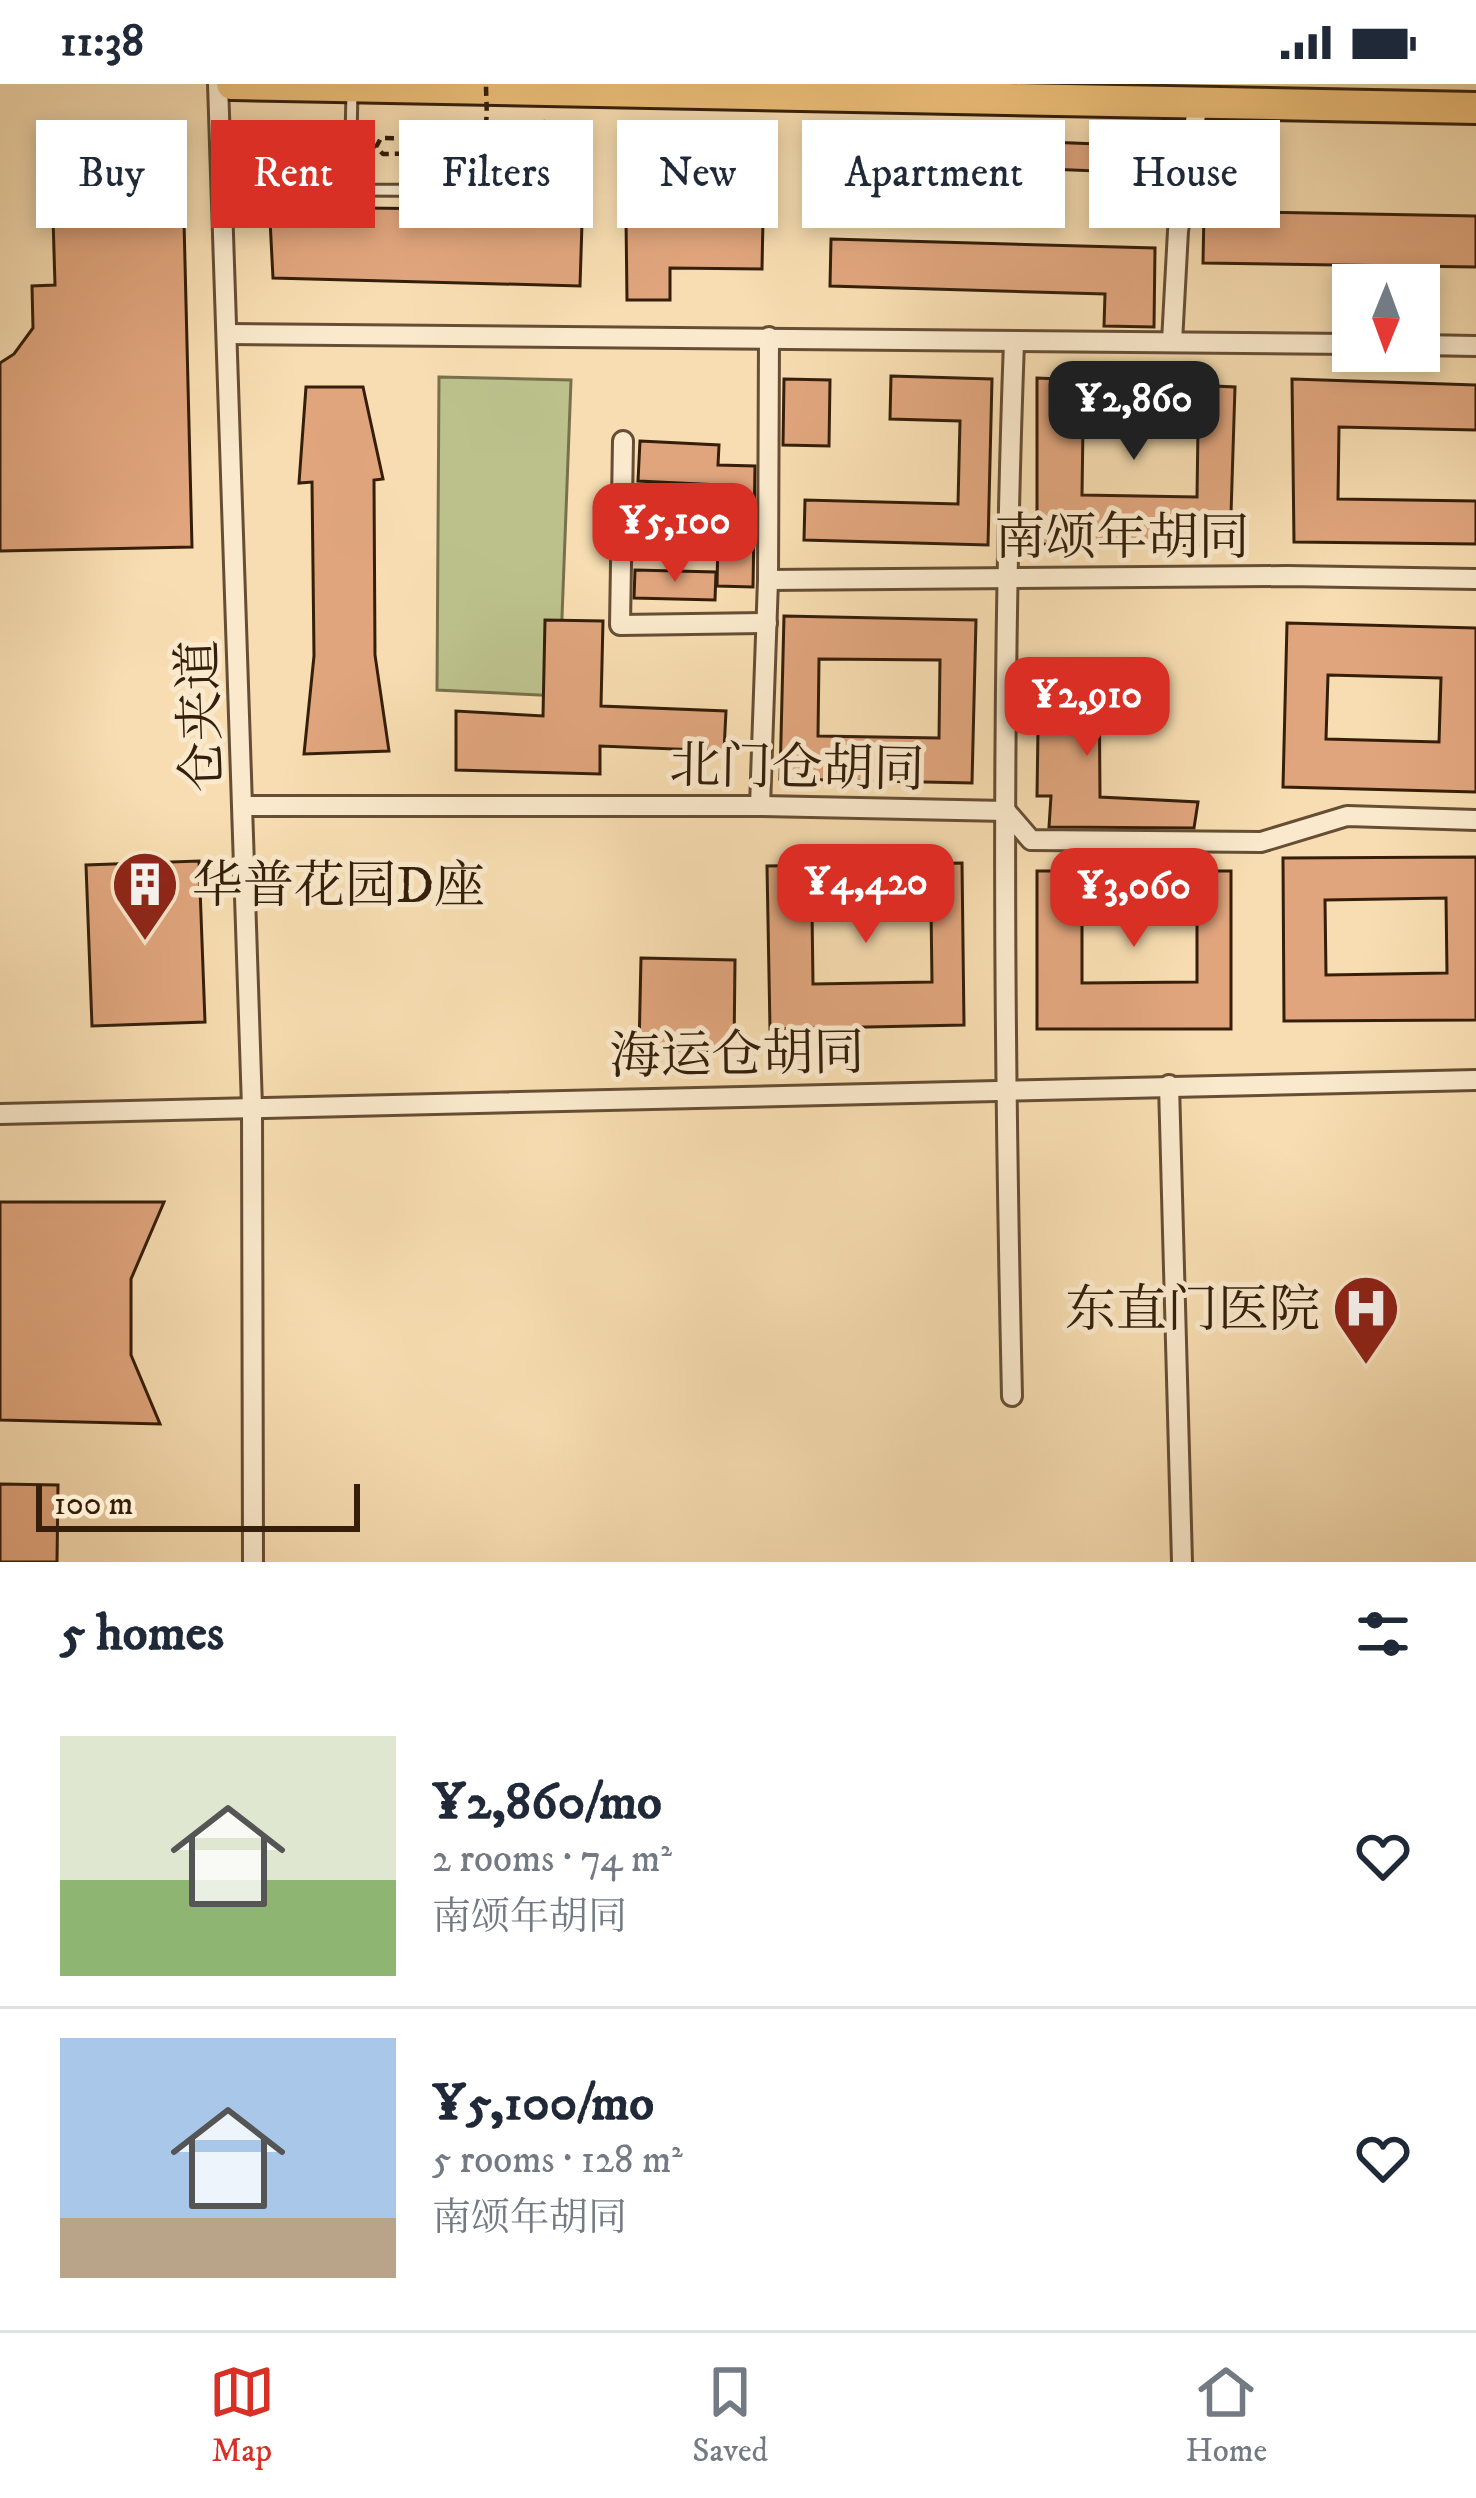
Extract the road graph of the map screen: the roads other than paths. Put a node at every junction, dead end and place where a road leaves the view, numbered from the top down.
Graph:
1 (218, 84) edge
2 (232, 84) edge
3 (352, 86) edge
4 (1198, 102) junction
5 (1476, 108) edge
6 (399, 190) edge
7 (228, 334) junction
8 (769, 337) junction
9 (1014, 342) junction
10 (1172, 342) junction
11 (1332, 344) edge
12 (1440, 345) edge
13 (1476, 346) edge
14 (623, 441) dead end
15 (1005, 579) junction
16 (1476, 579) edge
17 (768, 580) junction
18 (767, 623) junction
19 (244, 806) junction
20 (760, 806) junction
21 (1006, 811) junction
22 (1476, 820) edge
23 (1476, 1081) edge
24 (1169, 1085) junction
25 (1005, 1089) junction
26 (252, 1107) junction
27 (0, 1114) edge
28 (1012, 1396) dead end
29 (253, 1562) edge
30 (1182, 1562) edge

1 - 7 street, 仓夹道
2 - 3 main road
3 - 4 main road
3 - 6 lane
4 - 5 main road
4 - 10 street
7 - 8 street
7 - 19 street, 仓夹道
8 - 9 street
8 - 17 street
9 - 10 street
9 - 15 street
10 - 11 street
12 - 13 street
14 - 18 street
15 - 16 street, 南颂年胡同
15 - 17 street, 南颂年胡同
15 - 21 street
17 - 18 street
18 - 20 street
19 - 20 street, 北门仓胡同
19 - 26 street, 仓夹道
20 - 21 street, 北门仓胡同
21 - 22 street
21 - 25 street
23 - 24 street, 海运仓胡同
24 - 25 street, 海运仓胡同
24 - 30 street
25 - 26 street, 海运仓胡同
25 - 28 street
26 - 27 street, 海运仓胡同
26 - 29 street, 仓夹道

